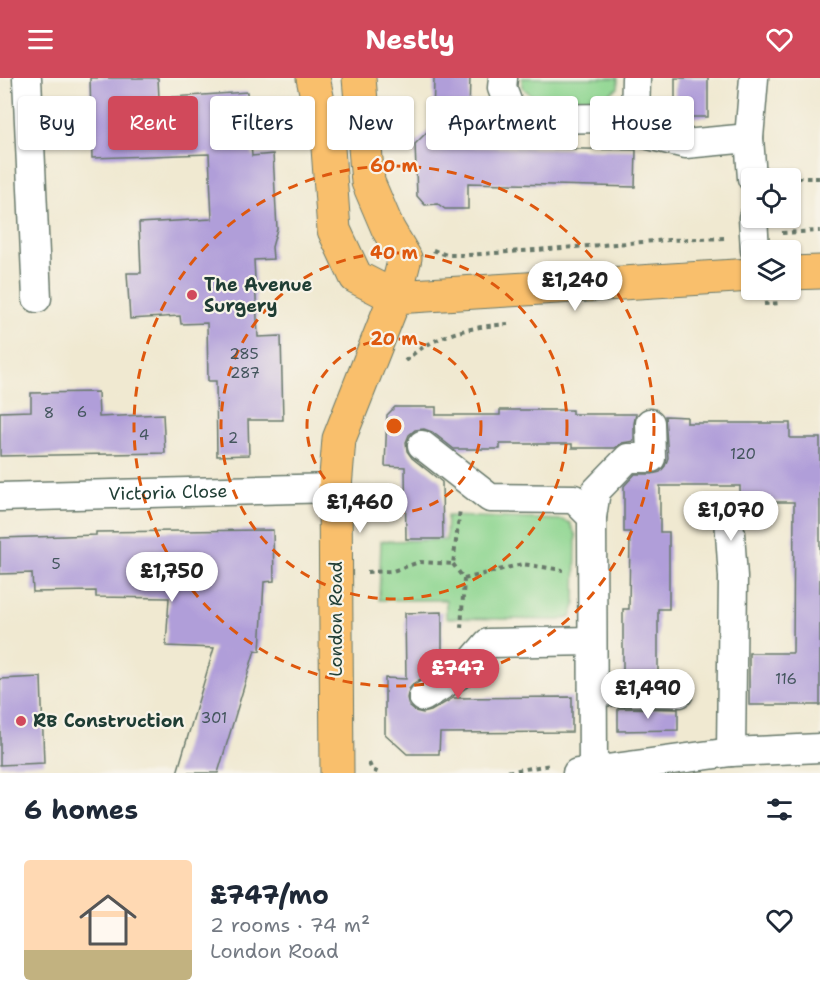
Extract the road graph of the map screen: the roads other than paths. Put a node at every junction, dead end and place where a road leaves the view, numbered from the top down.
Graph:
1 (27, 78) edge
2 (313, 78) edge
3 (359, 78) edge
4 (503, 78) edge
5 (636, 78) edge
6 (754, 78) edge
7 (636, 96) edge
8 (590, 118) edge
9 (749, 138) junction
10 (694, 143) edge
11 (751, 168) edge
12 (820, 272) edge
13 (801, 282) edge
14 (741, 289) edge
15 (395, 297) junction
16 (37, 298) dead end
17 (650, 423) dead end
18 (422, 445) dead end
19 (335, 489) junction
20 (0, 497) edge
21 (592, 517) junction
22 (729, 519) dead end
23 (592, 641) junction
24 (593, 691) junction
25 (679, 693) dead end
26 (423, 698) dead end
27 (820, 748) edge
28 (720, 760) edge
29 (575, 769) edge
30 (337, 773) edge

1 - 16 street
2 - 15 main road
3 - 15 main road, London Road
4 - 8 street
5 - 7 street
6 - 9 street
9 - 10 street
9 - 11 street
12 - 13 main road
14 - 15 main road
15 - 19 main road, London Road
17 - 21 street
18 - 21 street
19 - 20 street, Victoria Close
19 - 30 main road, London Road
21 - 23 street
22 - 28 street
23 - 24 street
23 - 26 street
24 - 25 street
24 - 29 street
27 - 28 street
28 - 29 street

